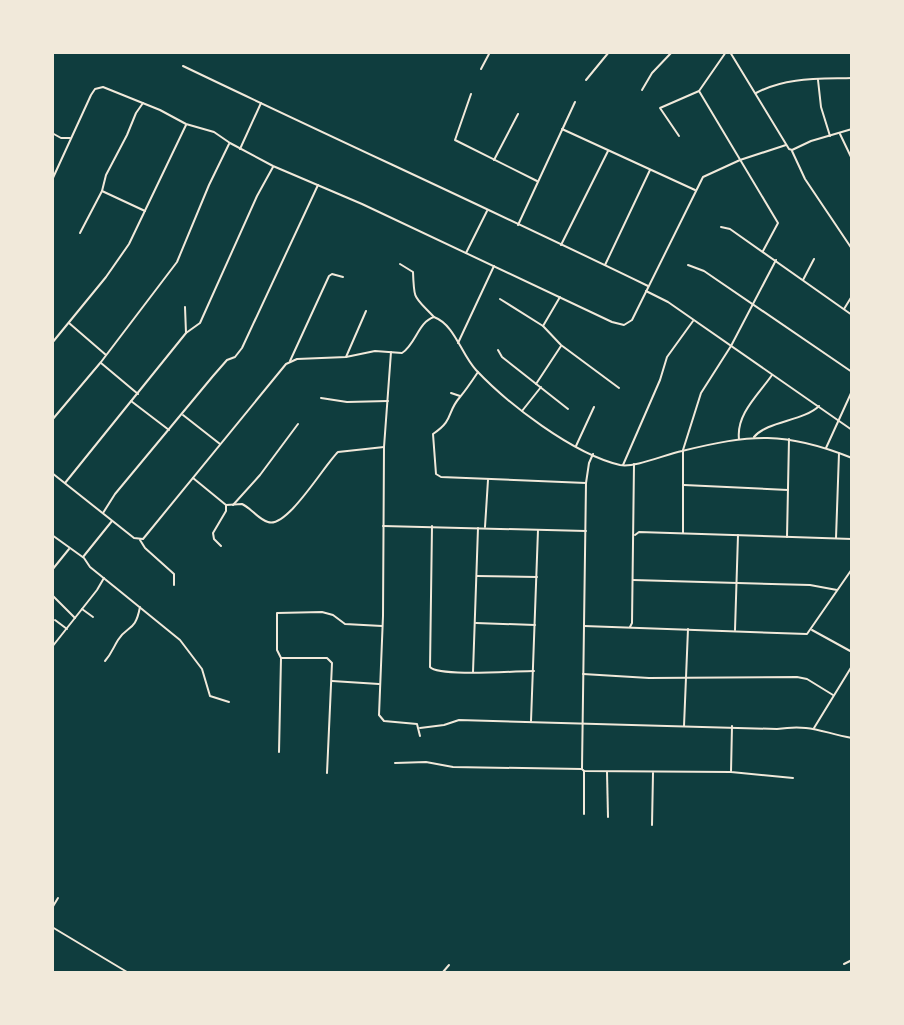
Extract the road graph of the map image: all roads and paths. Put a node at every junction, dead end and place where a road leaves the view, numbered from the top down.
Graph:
1 (490, 52) edge
2 (609, 52) edge
3 (672, 52) edge
4 (726, 52) edge
5 (730, 52) edge
6 (182, 66) dead end
7 (481, 68) dead end
8 (852, 78) edge
9 (818, 79) junction
10 (586, 80) dead end
11 (642, 90) dead end
12 (699, 91) junction
13 (756, 93) junction
14 (471, 94) dead end
15 (574, 102) dead end
16 (143, 103) junction
17 (260, 103) junction
18 (518, 114) dead end
19 (186, 124) junction
20 (562, 129) junction
21 (852, 129) edge
22 (52, 133) edge
23 (839, 133) junction
24 (678, 136) dead end
25 (830, 136) junction
26 (70, 138) junction
27 (230, 144) junction
28 (786, 145) junction
29 (240, 149) junction
30 (608, 150) junction
31 (792, 150) junction
32 (852, 159) edge
33 (494, 160) junction
34 (740, 160) junction
35 (274, 166) junction
36 (651, 169) junction
37 (52, 180) edge
38 (536, 182) junction
39 (318, 185) junction
40 (695, 190) junction
41 (102, 191) junction
42 (145, 211) junction
43 (487, 211) junction
44 (518, 225) junction
45 (721, 226) dead end
46 (80, 233) dead end
47 (561, 245) junction
48 (852, 249) edge
49 (763, 251) junction
50 (466, 253) junction
51 (814, 259) dead end
52 (776, 260) junction
53 (400, 264) dead end
54 (605, 265) junction
55 (688, 265) dead end
56 (494, 266) junction
57 (344, 276) dead end
58 (802, 280) junction
59 (648, 286) junction
60 (646, 291) junction
61 (560, 296) junction
62 (852, 296) edge
63 (500, 299) dead end
64 (752, 303) junction
65 (185, 307) dead end
66 (844, 310) junction
67 (366, 311) dead end
68 (852, 315) edge
69 (434, 317) junction
70 (693, 321) junction
71 (69, 323) junction
72 (543, 326) junction
73 (186, 333) junction
74 (52, 343) edge
75 (458, 343) junction
76 (561, 345) junction
77 (731, 346) junction
78 (498, 350) dead end
79 (391, 352) junction
80 (106, 355) junction
81 (346, 357) junction
82 (290, 361) junction
83 (100, 362) junction
84 (478, 372) junction
85 (852, 372) edge
86 (772, 375) junction
87 (536, 384) junction
88 (541, 387) junction
89 (619, 388) dead end
90 (852, 391) edge
91 (450, 393) dead end
92 (138, 394) junction
93 (460, 396) junction
94 (321, 398) dead end
95 (131, 402) junction
96 (388, 402) junction
97 (819, 406) junction
98 (594, 407) dead end
99 (568, 409) dead end
100 (522, 411) junction
101 (183, 415) junction
102 (52, 420) edge
103 (838, 420) junction
104 (298, 424) dead end
105 (169, 430) junction
106 (852, 430) edge
107 (754, 438) junction
108 (739, 439) junction
109 (789, 439) junction
110 (220, 444) junction
111 (576, 446) junction
112 (384, 447) junction
113 (826, 448) junction
114 (683, 450) junction
115 (839, 453) junction
116 (593, 454) junction
117 (852, 458) edge
118 (634, 464) junction
119 (623, 466) junction
120 (52, 473) edge
121 (193, 478) junction
122 (488, 480) junction
123 (65, 483) junction
124 (586, 483) junction
125 (684, 485) junction
126 (788, 490) junction
127 (226, 505) junction
128 (233, 505) junction
129 (103, 514) junction
130 (112, 521) junction
131 (384, 526) junction
132 (432, 526) junction
133 (478, 528) junction
134 (484, 528) junction
135 (538, 530) junction
136 (586, 531) junction
137 (683, 533) junction
138 (52, 535) edge
139 (635, 535) junction
140 (738, 535) junction
141 (787, 537) junction
142 (836, 538) junction
143 (852, 539) edge
144 (140, 540) junction
145 (220, 546) dead end
146 (69, 549) junction
147 (83, 558) junction
148 (852, 569) edge
149 (52, 570) edge
150 (477, 576) junction
151 (537, 577) junction
152 (104, 578) junction
153 (633, 580) junction
154 (737, 584) junction
155 (174, 585) dead end
156 (837, 590) junction
157 (52, 595) edge
158 (140, 607) junction
159 (82, 609) junction
160 (93, 617) dead end
161 (75, 618) junction
162 (55, 620) dead end
163 (476, 623) junction
164 (382, 626) junction
165 (535, 626) junction
166 (584, 626) junction
167 (630, 627) junction
168 (67, 629) junction
169 (688, 629) junction
170 (812, 630) junction
171 (735, 631) junction
172 (52, 647) edge
173 (852, 652) edge
174 (280, 658) junction
175 (105, 661) dead end
176 (852, 666) edge
177 (534, 670) junction
178 (473, 672) junction
179 (583, 674) junction
180 (687, 678) junction
181 (332, 681) junction
182 (379, 684) junction
183 (832, 695) junction
184 (229, 702) dead end
185 (531, 721) junction
186 (582, 723) junction
187 (684, 726) junction
188 (732, 726) junction
189 (420, 728) junction
190 (814, 728) junction
191 (420, 736) dead end
192 (852, 738) edge
193 (279, 752) dead end
194 (395, 763) dead end
195 (583, 770) junction
196 (607, 772) junction
197 (732, 772) junction
198 (653, 773) junction
199 (327, 774) dead end
200 (792, 778) dead end
201 (584, 814) dead end
202 (608, 817) dead end
203 (652, 825) dead end
204 (58, 898) dead end
205 (52, 908) edge
206 (52, 927) edge
207 (852, 960) edge
208 (844, 964) dead end
209 (448, 965) dead end
210 (127, 972) edge
211 (443, 972) edge

1 - 7 street
2 - 10 street
3 - 11 street
4 - 12 street
5 - 13 street
6 - 17 street
8 - 9 street
9 - 13 street
9 - 25 street
12 - 24 street
12 - 34 street
13 - 28 street
14 - 33 street
15 - 20 street
16 - 19 street
16 - 26 street
16 - 41 street
17 - 29 street
17 - 43 street
18 - 33 street
19 - 27 street
19 - 42 street
20 - 30 street
20 - 38 street
21 - 23 street
22 - 26 street
23 - 25 street
23 - 32 street
25 - 31 street
26 - 37 street
27 - 29 street
27 - 80 street
28 - 31 street
28 - 34 street
29 - 35 street
30 - 36 street
30 - 47 street
31 - 48 street
33 - 38 street
34 - 40 street
34 - 49 street
35 - 39 street
35 - 73 street
36 - 40 street
36 - 54 street
38 - 44 street
39 - 50 street
39 - 101 street
40 - 59 street
41 - 42 street
41 - 46 street
42 - 71 street
43 - 44 street
43 - 50 street
44 - 47 street
45 - 49 street
47 - 54 street
49 - 52 street
50 - 56 street
51 - 58 street
52 - 58 street
52 - 64 street
53 - 69 street
54 - 59 street
55 - 64 street
56 - 61 street
56 - 75 street
57 - 82 street
58 - 66 street
59 - 60 street
60 - 61 street
60 - 70 street
61 - 72 street
62 - 66 street
63 - 72 street
64 - 77 street
64 - 85 street
65 - 73 street
66 - 68 street
67 - 81 street
69 - 75 street
69 - 79 street
70 - 77 street
70 - 119 street
71 - 74 street
71 - 80 street
72 - 76 street
73 - 92 street
75 - 84 street
76 - 87 street
76 - 89 street
77 - 86 street
77 - 114 street
78 - 87 street
79 - 81 street
79 - 96 street
80 - 83 street
81 - 82 street
82 - 110 street
83 - 92 street
83 - 102 street
84 - 93 street
84 - 100 street
86 - 97 street
86 - 108 street
87 - 88 street
88 - 99 street
88 - 100 street
90 - 103 street
91 - 93 street
92 - 95 street
93 - 122 street
94 - 96 street
95 - 105 street
95 - 123 street
96 - 112 street
97 - 103 street
97 - 107 street
98 - 111 street
100 - 111 street
101 - 105 street
101 - 110 street
103 - 106 street
103 - 113 street
104 - 128 street
105 - 129 street
107 - 108 street
107 - 109 street
108 - 114 street
109 - 113 street
109 - 126 street
110 - 121 street
111 - 116 street
112 - 128 street
112 - 131 street
113 - 115 street
114 - 118 street
114 - 125 street
115 - 117 street
115 - 142 street
116 - 119 street
116 - 124 street
118 - 119 street
118 - 139 street
120 - 123 street
121 - 127 street
121 - 144 street
122 - 124 street
122 - 134 street
123 - 129 street
124 - 136 street
125 - 126 street
125 - 137 street
126 - 141 street
127 - 128 street
127 - 145 street
129 - 130 street
130 - 144 street
130 - 147 street
131 - 132 street
131 - 164 street
132 - 133 street
132 - 178 street
133 - 134 street
133 - 150 street
134 - 135 street
135 - 136 street
135 - 151 street
136 - 166 street
137 - 139 street
137 - 140 street
138 - 146 street
139 - 153 street
140 - 141 street
140 - 154 street
141 - 142 street
142 - 143 street
144 - 155 street
146 - 147 street
146 - 149 street
147 - 152 street
148 - 156 street
150 - 151 street
150 - 163 street
151 - 165 street
152 - 158 street
152 - 159 street
153 - 154 street
153 - 167 street
154 - 156 street
154 - 171 street
156 - 170 street
157 - 161 street
158 - 175 street
158 - 184 street
159 - 160 street
159 - 161 street
161 - 168 street
162 - 168 street
163 - 165 street
163 - 178 street
164 - 174 street
164 - 182 street
165 - 177 street
166 - 167 street
166 - 179 street
167 - 169 street
168 - 172 street
169 - 171 street
169 - 180 street
170 - 171 street
170 - 173 street
174 - 181 street
174 - 193 street
176 - 183 street
177 - 178 street
177 - 185 street
179 - 180 street
179 - 186 street
180 - 183 street
180 - 187 street
181 - 182 street
181 - 199 street
182 - 189 street
183 - 190 street
185 - 186 street
185 - 189 street
186 - 187 street
186 - 195 street
187 - 188 street
188 - 190 street
188 - 197 street
189 - 191 street
190 - 192 street
194 - 195 street
195 - 196 street
195 - 201 street
196 - 198 street
196 - 202 street
197 - 198 street
197 - 200 street
198 - 203 street
204 - 205 street
206 - 210 street
207 - 208 street
209 - 211 street

